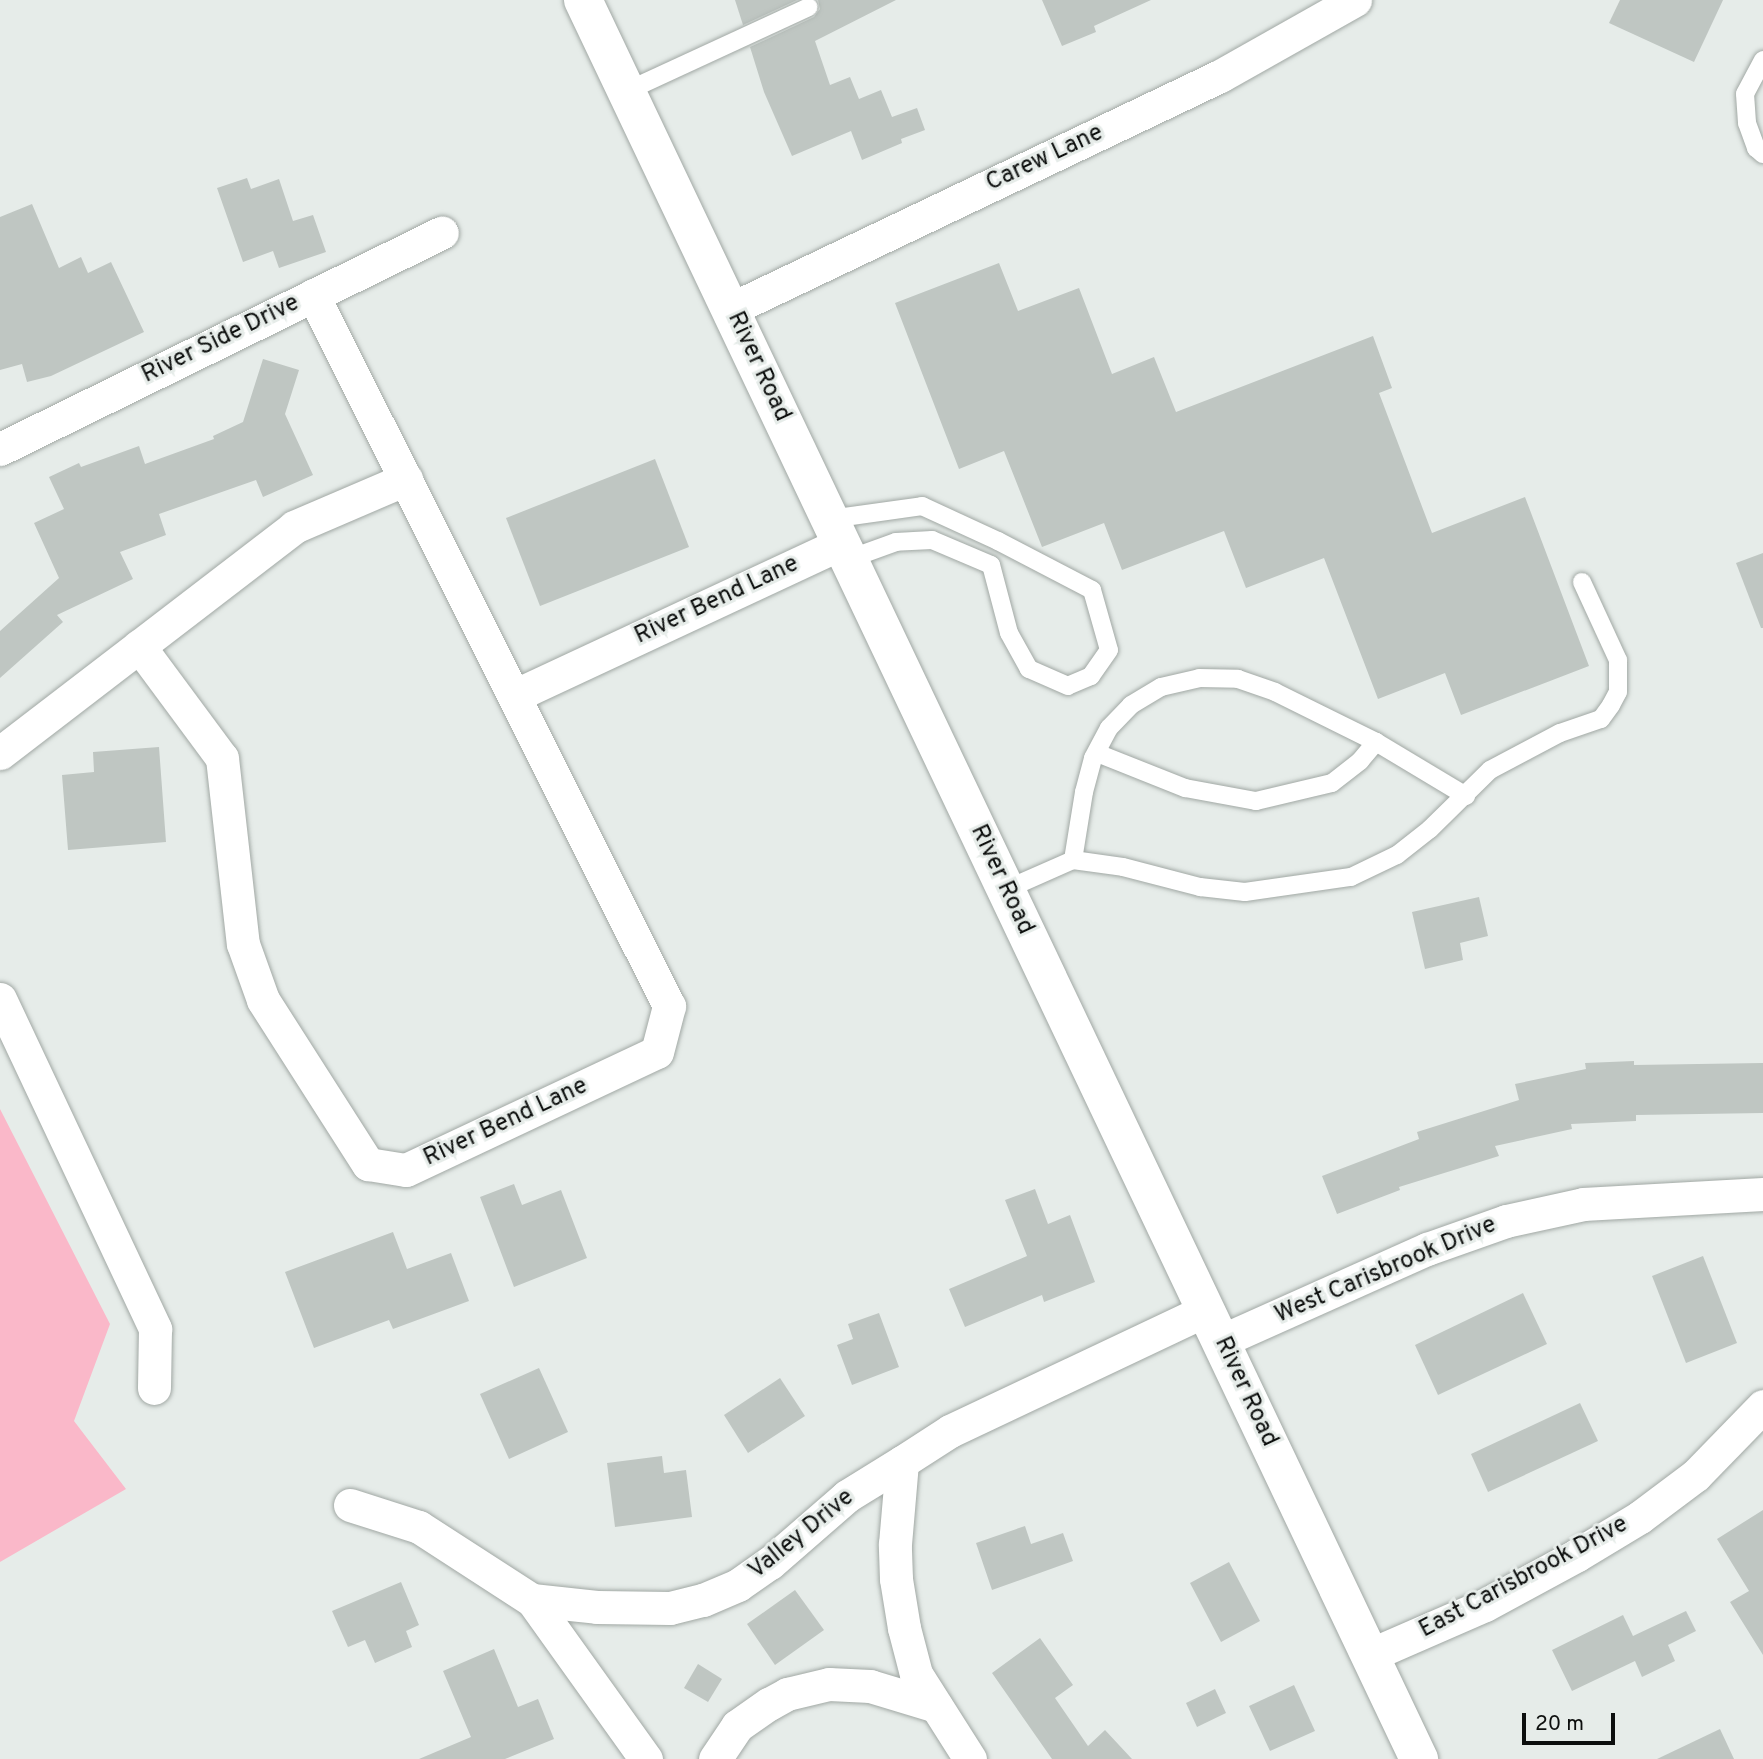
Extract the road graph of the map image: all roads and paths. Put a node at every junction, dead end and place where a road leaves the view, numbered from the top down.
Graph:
1 (583, 0) edge
2 (1355, 0) edge
3 (809, 6) dead end
4 (1763, 60) edge
5 (627, 91) junction
6 (1763, 154) edge
7 (442, 232) dead end
8 (313, 295) junction
9 (731, 309) junction
10 (0, 449) edge
11 (406, 479) junction
12 (840, 540) junction
13 (1582, 582) dead end
14 (139, 646) junction
15 (516, 695) junction
16 (1376, 742) junction
17 (0, 752) edge
18 (1097, 752) junction
19 (1466, 796) junction
20 (1073, 860) junction
21 (1005, 890) junction
22 (0, 999) edge
23 (1763, 1194) edge
24 (1214, 1326) junction
25 (154, 1388) dead end
26 (1763, 1406) edge
27 (902, 1462) junction
28 (350, 1505) dead end
29 (532, 1600) junction
30 (1370, 1656) junction
31 (936, 1706) junction
32 (646, 1759) edge
33 (715, 1759) edge
34 (970, 1759) edge
35 (1419, 1759) edge

1 - 5 street, River Road
2 - 9 street, Carew Lane
3 - 5 lane
4 - 6 lane
5 - 9 street, River Road
7 - 8 street, River Side Drive
8 - 10 street, River Side Drive
8 - 11 street, River Bend Lane
9 - 12 street, River Road
11 - 14 street
11 - 15 street, River Bend Lane
12 - 12 lane
12 - 15 street, River Bend Lane
12 - 21 street, River Road
13 - 19 lane
14 - 15 street, River Bend Lane
14 - 17 street
16 - 18 lane
16 - 18 lane
16 - 19 lane
18 - 20 lane
19 - 20 lane
20 - 21 lane
21 - 24 street, River Road
22 - 25 street
23 - 24 street, West Carisbrook Drive
24 - 27 street, Valley Drive
24 - 30 street, River Road
26 - 30 street, East Carisbrook Drive
27 - 29 street, Valley Drive
27 - 31 street
28 - 29 street
29 - 32 street
30 - 35 street, River Road
31 - 33 street
31 - 34 street

